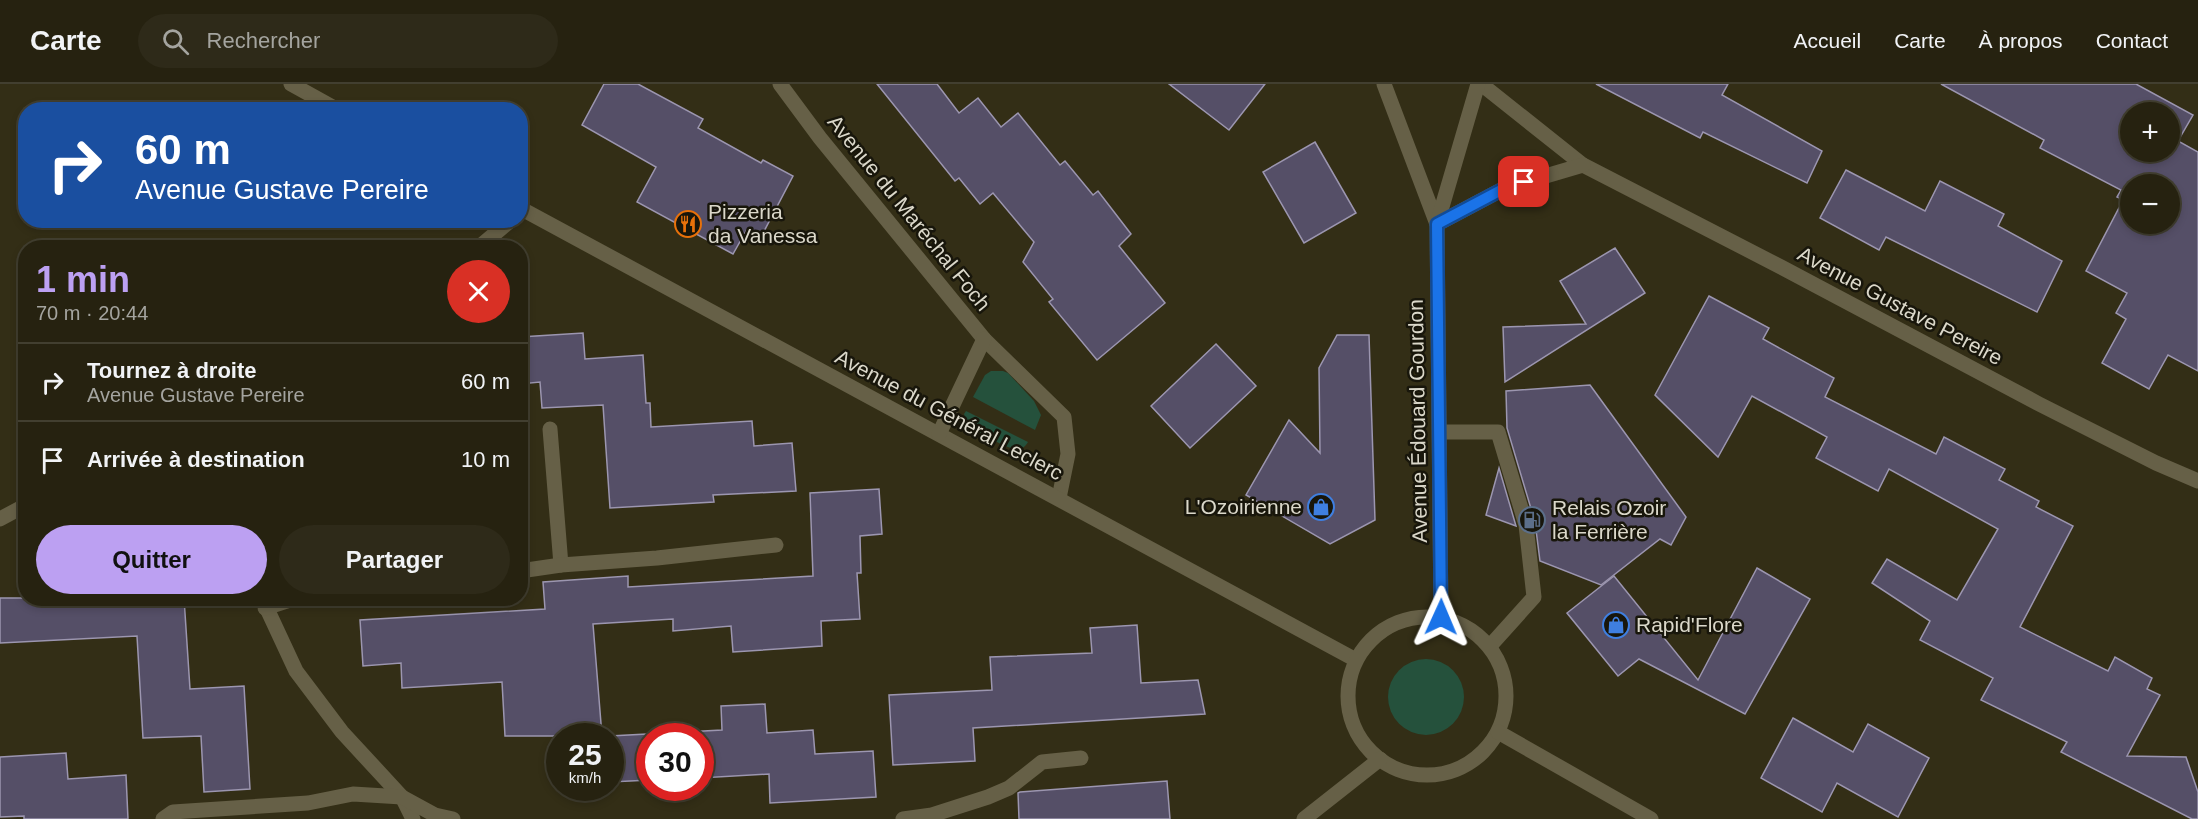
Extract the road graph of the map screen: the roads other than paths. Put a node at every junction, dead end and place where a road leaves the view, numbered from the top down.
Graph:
1 (291, 84) edge
2 (780, 84) edge
3 (1384, 84) edge
4 (1480, 84) edge
5 (324, 102) edge
6 (1583, 165) junction
7 (528, 214) edge
8 (1437, 224) junction
9 (502, 228) edge
10 (487, 240) edge
11 (984, 339) junction
12 (550, 429) dead end
13 (1440, 432) junction
14 (939, 434) junction
15 (2198, 481) edge
16 (1059, 498) junction
17 (18, 509) edge
18 (0, 519) edge
19 (776, 545) dead end
20 (561, 565) junction
21 (528, 570) edge
22 (265, 606) edge
23 (1441, 617) junction
24 (1490, 646) junction
25 (1356, 660) junction
26 (1498, 732) junction
27 (1081, 758) dead end
28 (1380, 759) junction
29 (402, 797) junction
30 (163, 819) edge
31 (413, 819) edge
32 (453, 819) edge
33 (903, 819) edge
34 (1304, 819) edge
35 (1651, 819) edge

1 - 5 street
2 - 11 street, Avenue du Maréchal Foch
3 - 8 street, Avenue Édouard Gourdon
4 - 6 street, Avenue Gustave Pereire
4 - 8 street, Avenue Édouard Gourdon
6 - 8 street
6 - 15 street, Avenue Gustave Pereire
7 - 14 street, Avenue du Général Leclerc
8 - 13 street, Avenue Édouard Gourdon
9 - 10 street
11 - 14 street, Avenue du Maréchal Foch
11 - 16 street, Avenue du Maréchal Foch
12 - 20 street
13 - 23 street, Avenue Édouard Gourdon
13 - 24 street
14 - 16 street, Avenue du Général Leclerc
16 - 25 street, Avenue du Général Leclerc
17 - 18 street
19 - 20 street
20 - 21 street
22 - 29 street
23 - 24 street
23 - 25 street
24 - 26 street
25 - 28 street
26 - 28 street
26 - 35 street
27 - 33 street
28 - 34 street
29 - 30 street
29 - 31 street
29 - 32 street

